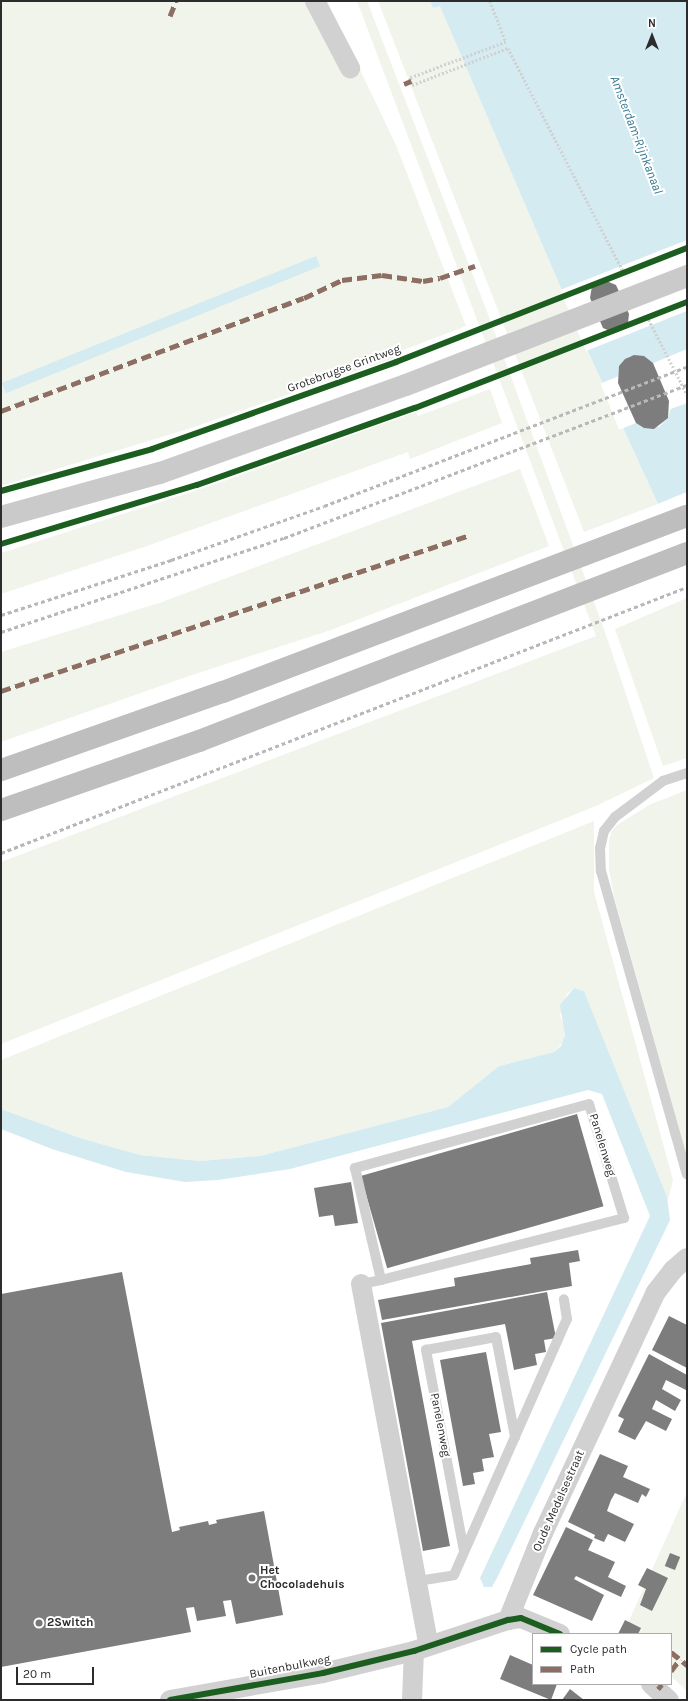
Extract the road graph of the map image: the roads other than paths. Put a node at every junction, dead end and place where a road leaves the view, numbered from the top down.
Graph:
1 (316, 1) edge
2 (350, 68) dead end
3 (687, 276) edge
4 (687, 516) edge
5 (1, 517) edge
6 (687, 553) edge
7 (1, 770) edge
8 (687, 773) edge
9 (1, 810) edge
10 (687, 1174) edge
11 (687, 1258) edge
12 (381, 1280) junction
13 (361, 1284) joint
14 (564, 1299) dead end
15 (515, 1437) junction
16 (464, 1551) junction
17 (418, 1581) junction
18 (508, 1620) junction
19 (558, 1633) edge
20 (421, 1649) junction
21 (652, 1685) edge
22 (170, 1700) edge
23 (412, 1700) edge
24 (669, 1700) edge

1 - 2 street
3 - 5 main road, bridge
4 - 7 highway
6 - 9 highway
8 - 10 lane
11 - 18 street, Oude Medelsestraat
12 - 12 lane, Panelenweg
12 - 13 lane, Panelenweg
13 - 17 street, Panelenweg
14 - 15 lane
15 - 16 lane
15 - 16 lane, Panelenweg
16 - 17 lane
17 - 20 street, Panelenweg
18 - 19 street
18 - 20 street
20 - 22 street, Buitenbulkweg
20 - 23 street
21 - 24 street

